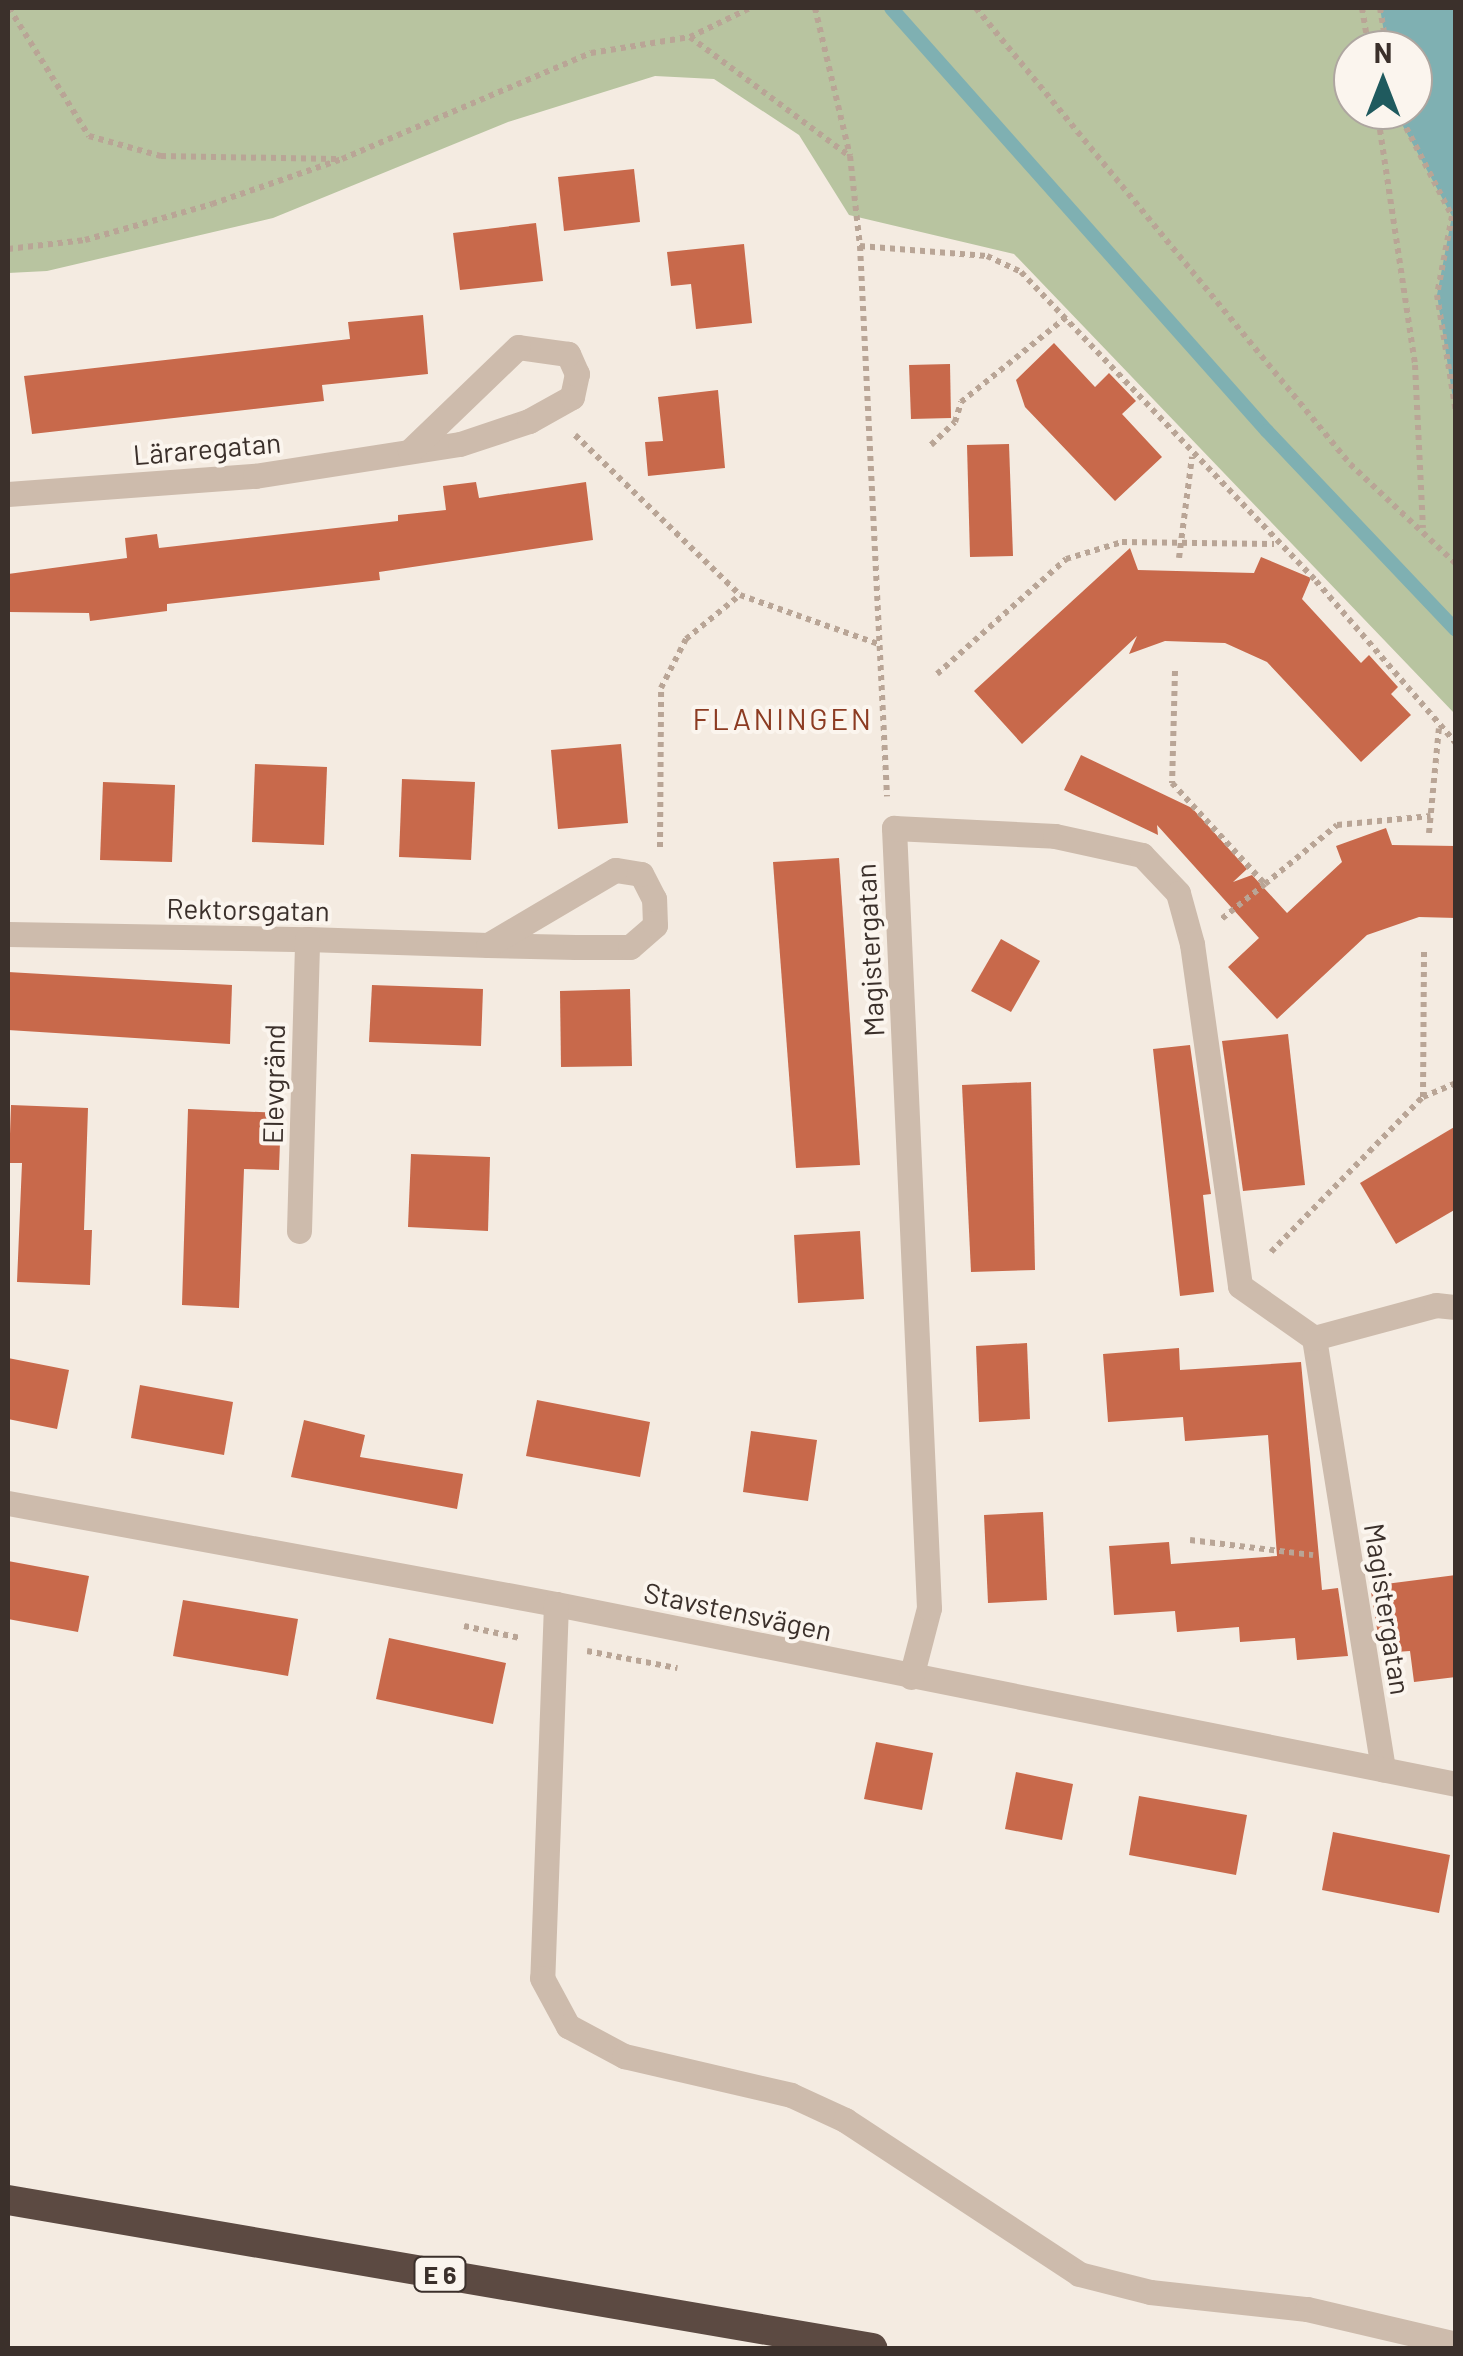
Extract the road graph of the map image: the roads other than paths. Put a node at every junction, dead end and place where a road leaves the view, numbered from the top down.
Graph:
1 (410, 451) junction
2 (8, 494) edge
3 (8, 934) edge
4 (307, 939) junction
5 (488, 945) junction
6 (299, 1231) dead end
7 (1456, 1307) edge
8 (1314, 1338) junction
9 (8, 1503) edge
10 (556, 1604) junction
11 (911, 1677) junction
12 (1383, 1770) junction
13 (1456, 1784) edge
14 (8, 2200) edge
15 (1456, 2344) edge
16 (872, 2348) edge

1 - 1 street, Läraregatan
1 - 2 street, Läraregatan
3 - 4 street, Rektorsgatan
4 - 5 street, Rektorsgatan
4 - 6 street, Elevgränd
5 - 5 street, Rektorsgatan
7 - 8 street
8 - 11 street, Magistergatan
8 - 12 street, Magistergatan
9 - 10 street, Stavstensvägen
10 - 11 street, Stavstensvägen
10 - 15 street
11 - 12 street, Stavstensvägen
12 - 13 street, Stavstensvägen
14 - 16 highway, E 6

